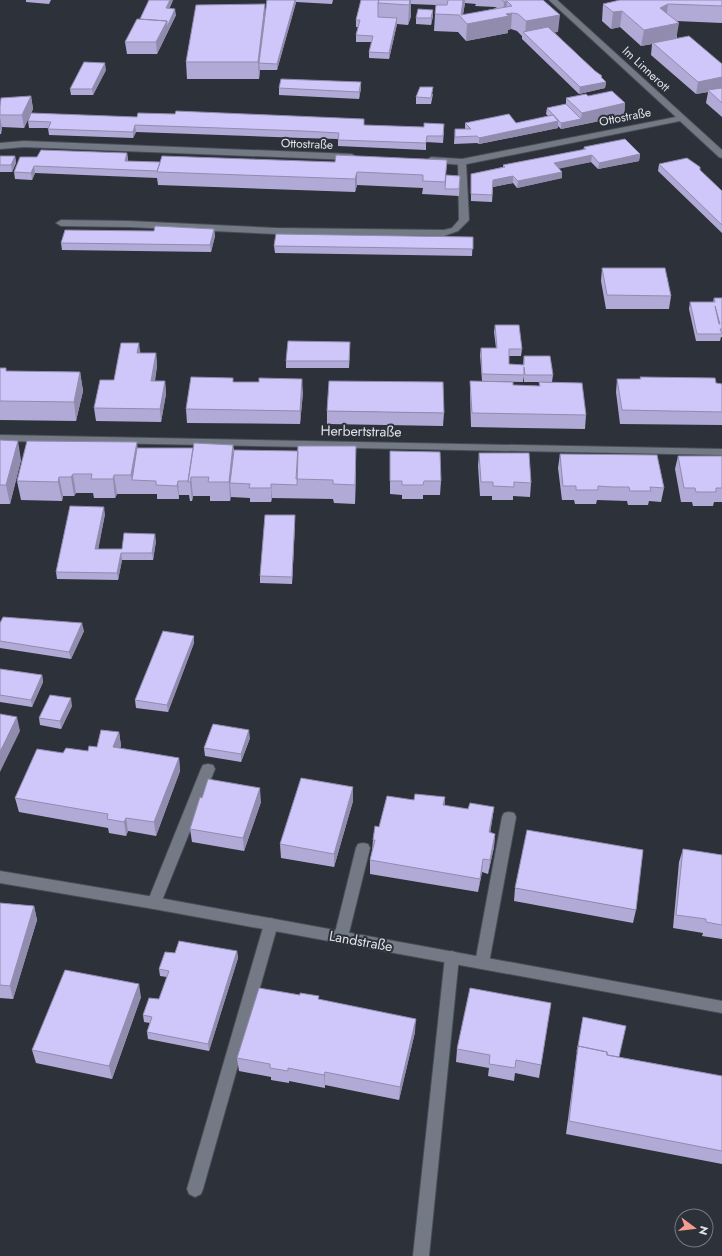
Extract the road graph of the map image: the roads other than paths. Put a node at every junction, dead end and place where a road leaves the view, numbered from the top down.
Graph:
1 (554, 0) edge
2 (682, 118) junction
3 (0, 146) edge
4 (722, 155) edge
5 (358, 158) edge
6 (422, 160) edge
7 (462, 162) junction
8 (61, 223) dead end
9 (0, 438) edge
10 (722, 452) edge
11 (208, 769) dead end
12 (510, 817) dead end
13 (363, 848) dead end
14 (0, 877) edge
15 (154, 903) junction
16 (271, 924) junction
17 (341, 937) junction
18 (452, 957) junction
19 (482, 963) junction
20 (722, 1007) edge
21 (195, 1189) dead end
22 (421, 1256) edge

1 - 2 street, Im Linnerott
2 - 4 street, Im Linnerott
2 - 7 street, Ottostraße
3 - 5 street, Ottostraße
6 - 7 street, Ottostraße
7 - 8 street
9 - 10 street, Herbertstraße
11 - 15 street
12 - 19 street
13 - 17 street
14 - 15 street, Landstraße
15 - 16 street, Landstraße
16 - 17 street, Landstraße
16 - 21 street
17 - 18 street, Landstraße
18 - 19 street, Landstraße
18 - 22 street
19 - 20 street, Landstraße

